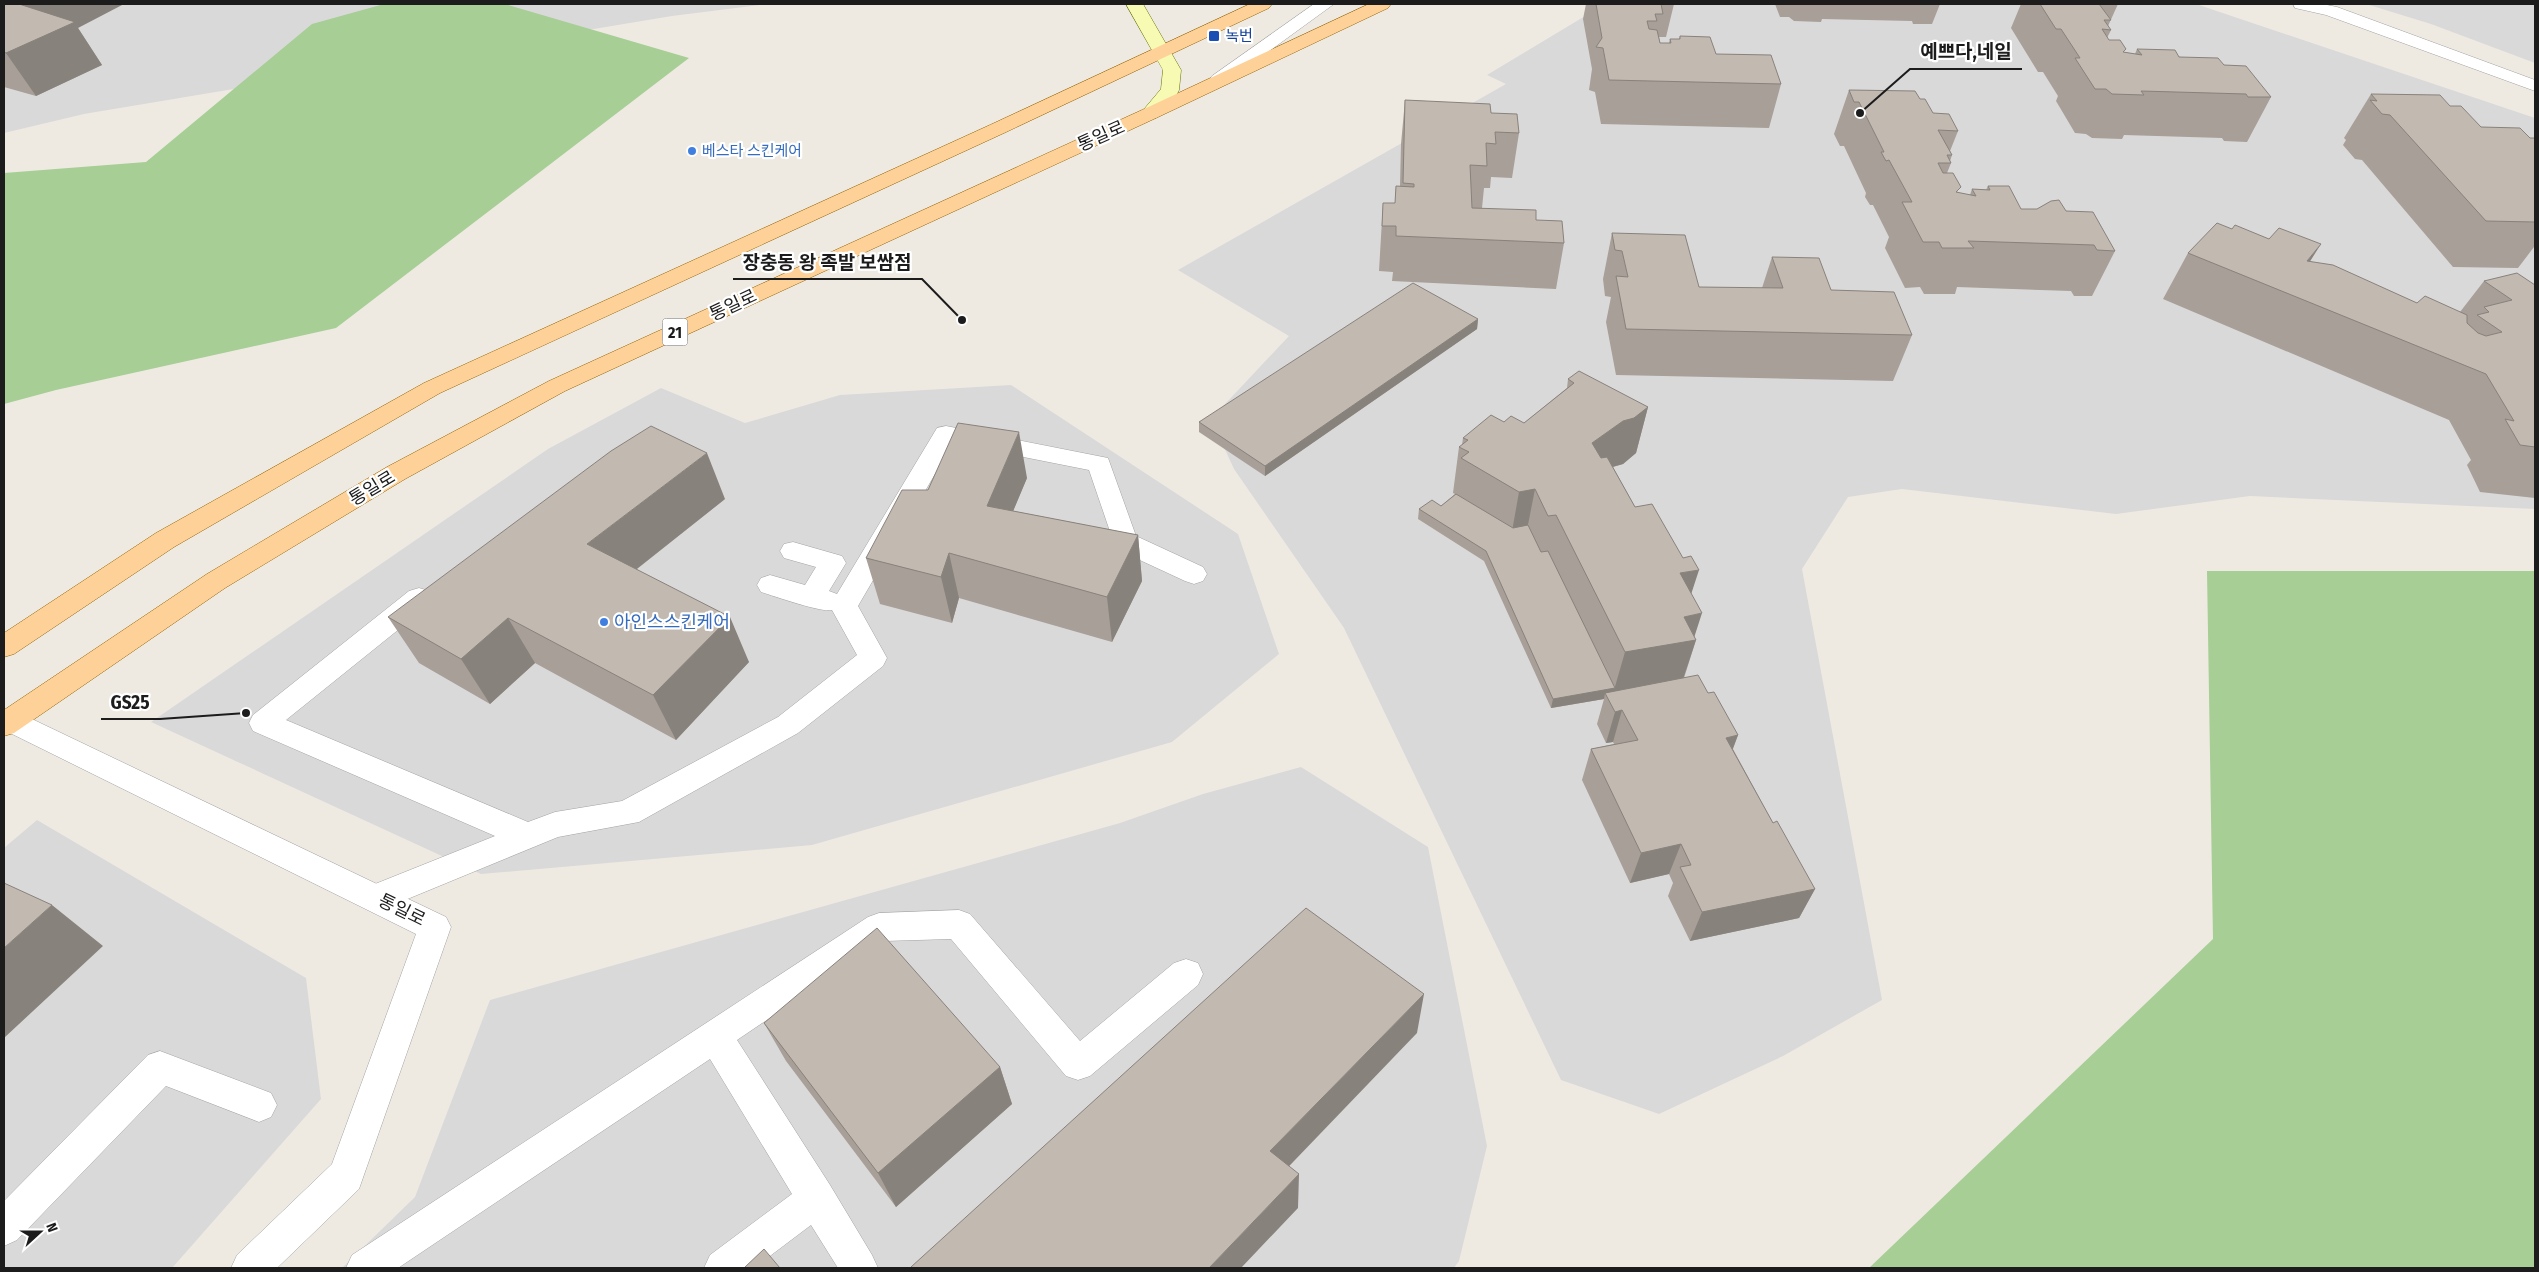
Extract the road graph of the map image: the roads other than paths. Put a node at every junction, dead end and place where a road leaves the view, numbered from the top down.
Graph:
1 (1135, 4) edge
2 (1263, 4) edge
3 (1325, 4) edge
4 (1382, 4) edge
5 (2301, 4) edge
6 (1161, 53) junction
7 (1218, 80) junction
8 (2535, 86) edge
9 (1149, 114) junction
10 (793, 551) dead end
11 (1194, 574) dead end
12 (770, 586) dead end
13 (421, 596) edge
14 (811, 596) junction
15 (844, 606) junction
16 (4, 646) edge
17 (7, 723) edge
18 (528, 836) junction
19 (376, 898) junction
20 (1186, 974) dead end
21 (715, 1036) junction
22 (259, 1105) dead end
23 (817, 1198) junction
24 (4, 1227) edge
25 (250, 1268) edge
26 (365, 1268) edge
27 (723, 1268) edge
28 (859, 1268) edge

1 - 6 main road
2 - 6 main road
3 - 7 street
4 - 7 main road, 통일로 / 21
5 - 8 street
6 - 9 main road
6 - 16 main road
7 - 9 main road, 통일로 / 21
9 - 17 main road, 통일로 / 21
10 - 14 street
11 - 15 street
12 - 14 street
13 - 18 street
14 - 15 street
15 - 18 street
17 - 19 street, 통일로
18 - 19 street
19 - 25 street, 통일로
20 - 21 street
21 - 23 street
21 - 26 street
22 - 24 street
23 - 27 street
23 - 28 street

